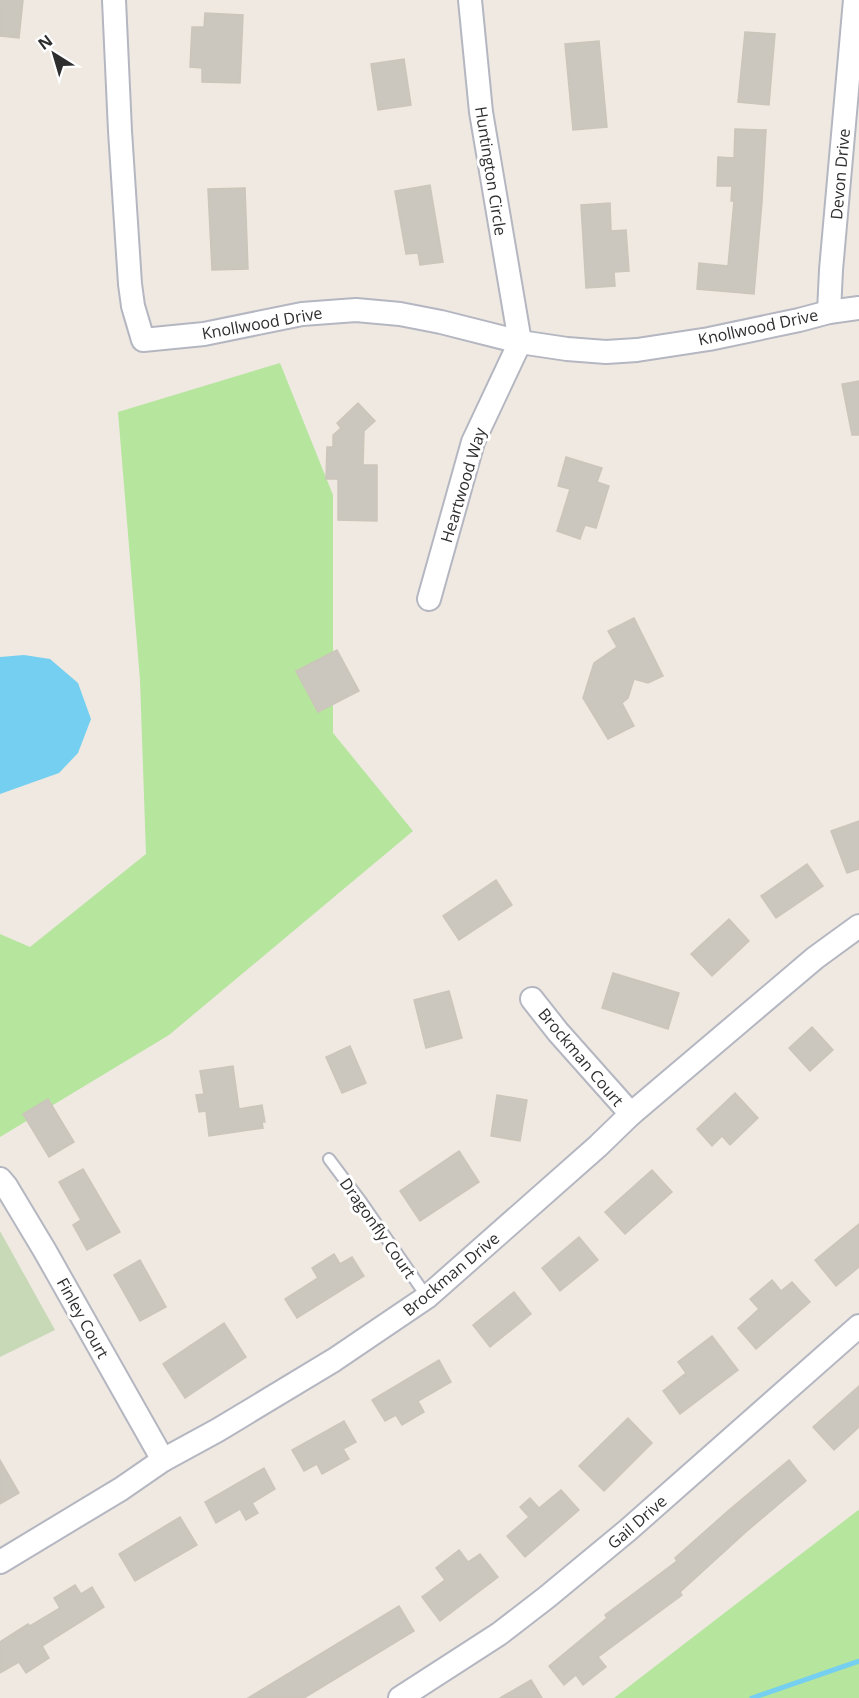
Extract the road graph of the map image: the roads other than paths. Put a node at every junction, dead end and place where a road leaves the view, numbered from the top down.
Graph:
1 (114, 0) edge
2 (470, 0) edge
3 (855, 0) edge
4 (859, 308) edge
5 (829, 312) junction
6 (520, 342) junction
7 (429, 599) dead end
8 (859, 926) edge
9 (532, 999) dead end
10 (631, 1114) junction
11 (328, 1159) dead end
12 (0, 1179) edge
13 (427, 1297) junction
14 (859, 1326) edge
15 (163, 1460) junction
16 (0, 1562) edge
17 (400, 1698) edge

1 - 6 street, Knollwood Drive
2 - 6 street, Huntington Circle
3 - 5 street, Devon Drive
4 - 5 street, Knollwood Drive
5 - 6 street, Knollwood Drive
6 - 7 street, Heartwood Way
8 - 10 street, Brockman Drive
9 - 10 street, Brockman Court
10 - 13 street, Brockman Drive
11 - 13 lane, Dragonfly Court
12 - 15 street, Finley Court
13 - 15 street, Brockman Drive
14 - 17 street, Gail Drive
15 - 16 street, Brockman Drive

